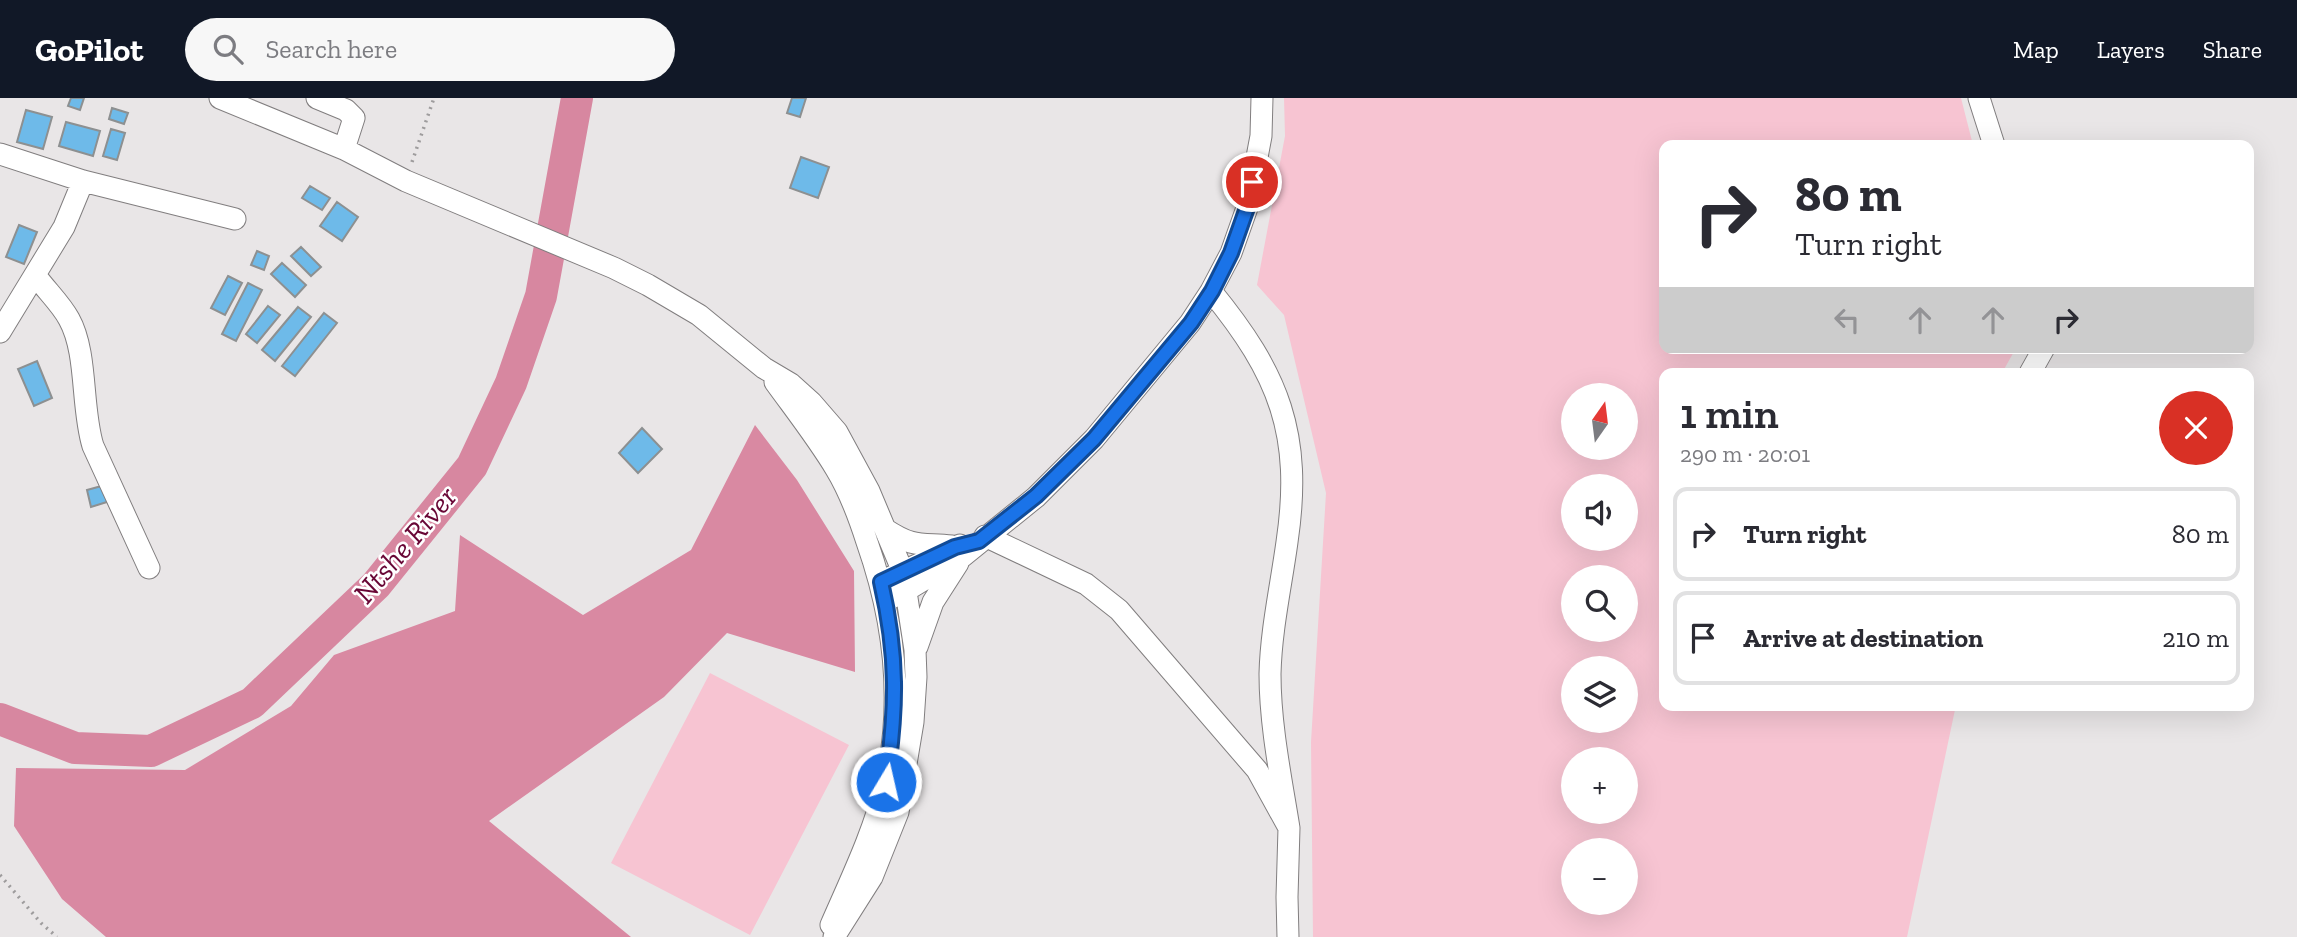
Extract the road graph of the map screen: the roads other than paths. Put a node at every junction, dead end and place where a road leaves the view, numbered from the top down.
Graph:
1 (220, 98) edge
2 (317, 98) edge
3 (1262, 98) edge
4 (1979, 98) edge
5 (1992, 140) edge
6 (344, 149) junction
7 (0, 154) edge
8 (83, 181) junction
9 (235, 219) dead end
10 (36, 276) junction
11 (1212, 291) junction
12 (0, 332) edge
13 (764, 368) junction
14 (885, 529) junction
15 (982, 539) junction
16 (959, 551) junction
17 (149, 568) dead end
18 (905, 581) junction
19 (883, 591) junction
20 (915, 650) junction
21 (1289, 828) junction
22 (825, 937) edge
23 (834, 937) edge
24 (1288, 937) edge

1 - 6 street
2 - 6 street
3 - 11 street
4 - 5 street
6 - 13 street
7 - 8 street
8 - 9 street
8 - 10 street
10 - 12 street
10 - 17 street
11 - 15 street
11 - 21 street
13 - 14 street
13 - 19 street
14 - 16 street
14 - 18 street
15 - 16 street
15 - 21 street
16 - 18 street
16 - 20 street
18 - 19 street
18 - 20 street
19 - 22 street
20 - 23 street
21 - 24 street

